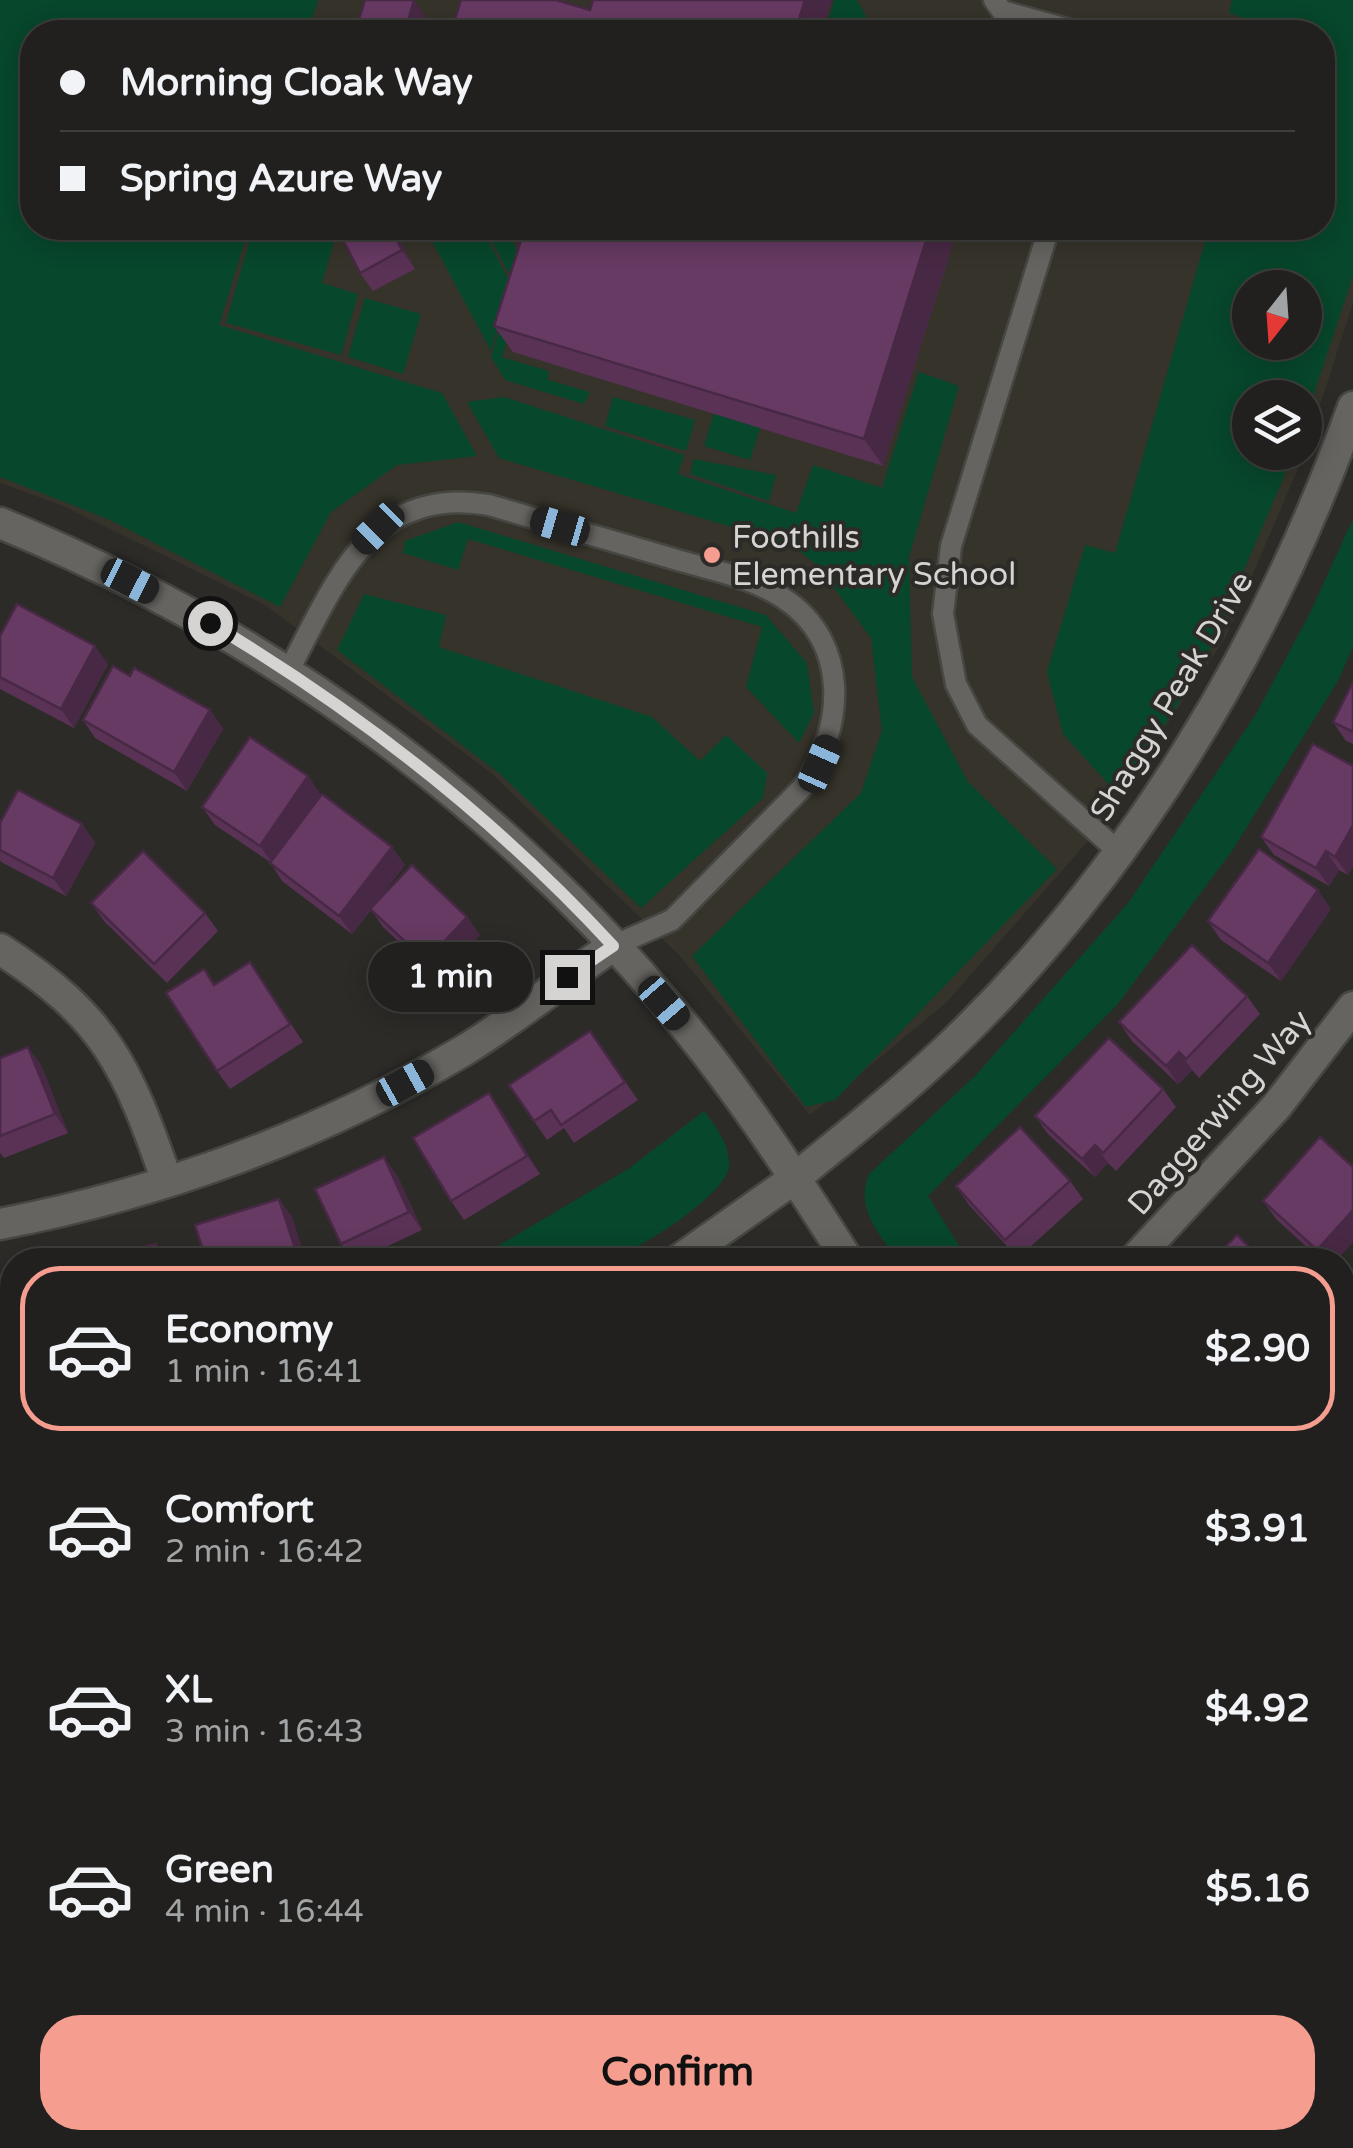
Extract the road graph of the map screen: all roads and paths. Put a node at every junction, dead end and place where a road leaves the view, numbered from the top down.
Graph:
1 (994, 0) edge
2 (1035, 20) edge
3 (1045, 240) edge
4 (1353, 408) edge
5 (0, 523) edge
6 (289, 670) junction
7 (1120, 852) junction
8 (613, 946) junction
9 (0, 949) edge
10 (1353, 1008) edge
11 (795, 1178) junction
12 (167, 1181) junction
13 (0, 1224) edge
14 (697, 1248) edge
15 (840, 1248) edge
16 (1145, 1248) edge

1 - 2 lane
3 - 7 lane
4 - 7 street, Shaggy Peak Drive
5 - 6 street
6 - 8 street
6 - 8 lane
7 - 11 street, Shaggy Peak Drive
8 - 11 street
8 - 12 street
9 - 12 street
10 - 16 street, Daggerwing Way
11 - 14 street, Shaggy Peak Drive
11 - 15 street
12 - 13 street

